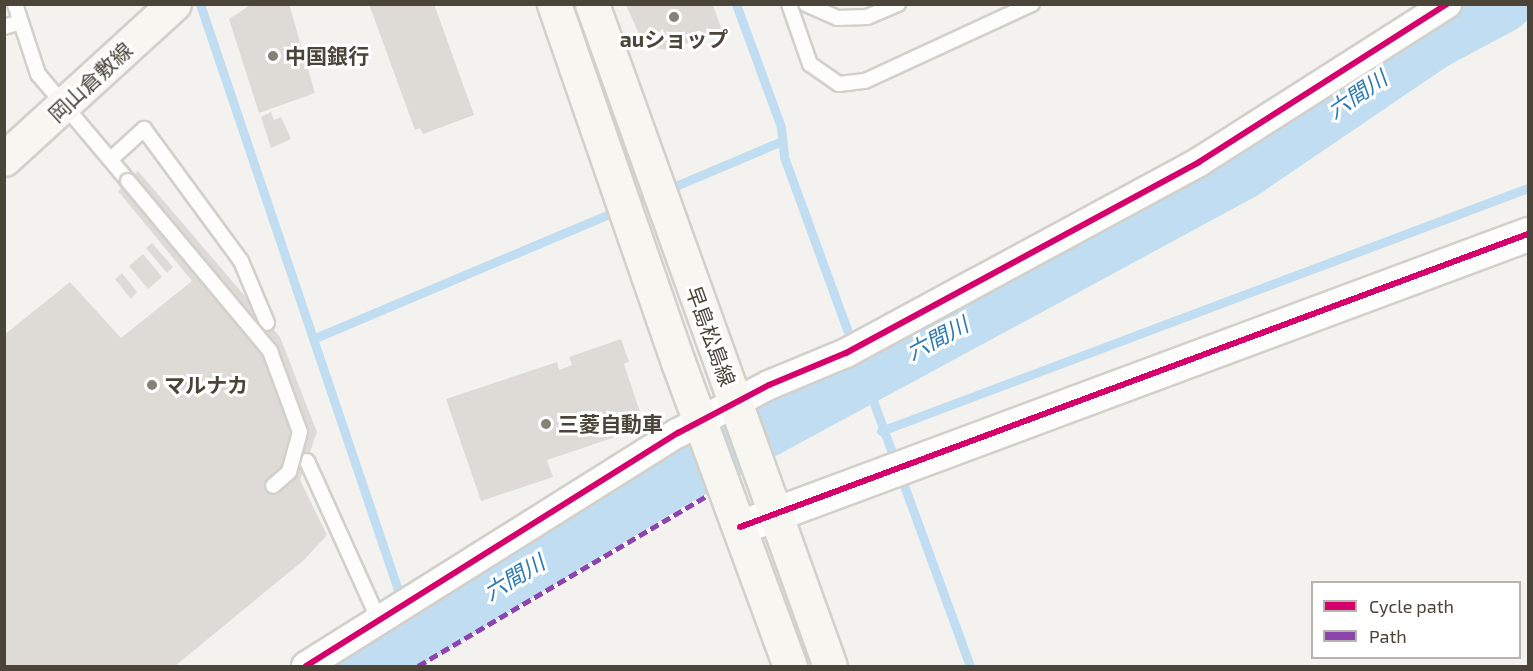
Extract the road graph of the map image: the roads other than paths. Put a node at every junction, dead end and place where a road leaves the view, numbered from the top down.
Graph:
1 (15, 4) edge
2 (554, 4) edge
3 (592, 4) edge
4 (789, 4) edge
5 (806, 4) edge
6 (898, 4) edge
7 (1032, 4) edge
8 (1447, 4) edge
9 (162, 8) edge
10 (20, 22) junction
11 (4, 27) edge
12 (65, 107) junction
13 (4, 159) edge
14 (111, 159) junction
15 (1528, 234) edge
16 (267, 322) dead end
17 (738, 410) junction
18 (702, 430) junction
19 (307, 461) dead end
20 (273, 486) dead end
21 (777, 513) junction
22 (740, 527) junction
23 (380, 623) junction
24 (832, 659) edge
25 (306, 666) edge
26 (790, 666) edge

1 - 10 lane
2 - 18 main road, 早島松島線
3 - 17 main road, 早島松島線
4 - 7 lane
5 - 6 lane
8 - 17 street
9 - 12 main road, 岡山倉敷線
10 - 11 lane
10 - 12 lane
12 - 13 main road, 岡山倉敷線
12 - 14 lane
14 - 16 lane
14 - 20 lane, bridge
15 - 21 street
17 - 18 street
17 - 21 main road, 早島松島線
18 - 22 main road, 早島松島線
18 - 23 street
19 - 23 lane
21 - 22 street
21 - 24 main road, 早島松島線
22 - 26 main road, 早島松島線
23 - 25 street

